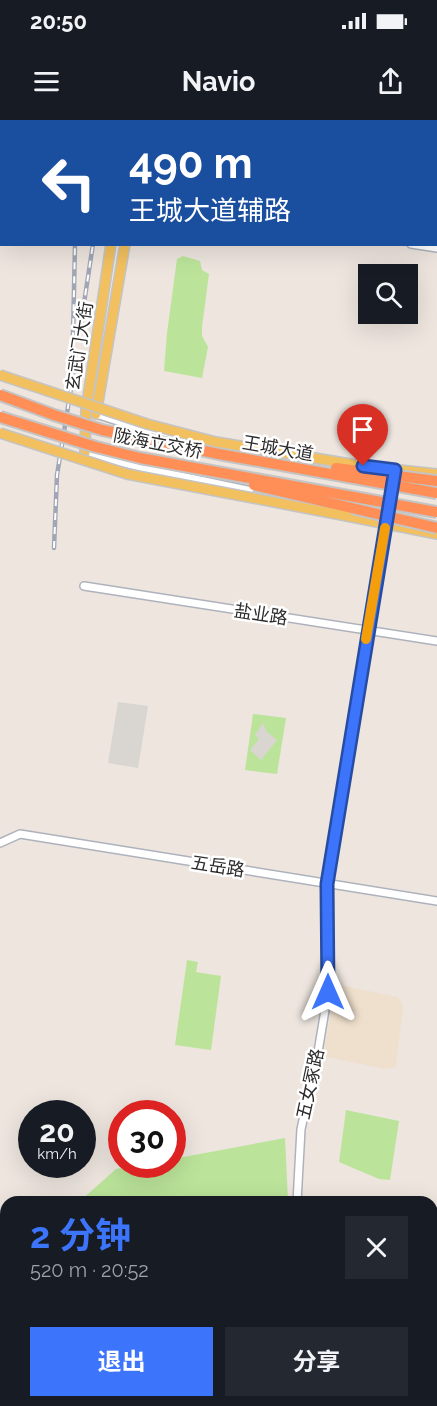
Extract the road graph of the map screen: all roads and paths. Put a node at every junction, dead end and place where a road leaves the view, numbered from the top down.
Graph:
1 (111, 246) edge
2 (125, 246) edge
3 (0, 375) edge
4 (0, 395) edge
5 (96, 414) joint
6 (0, 417) edge
7 (0, 434) edge
8 (162, 443) junction
9 (85, 453) joint
10 (219, 454) joint
11 (140, 458) junction
12 (395, 470) junction
13 (437, 474) edge
14 (437, 481) edge
15 (312, 489) joint
16 (437, 493) edge
17 (437, 512) edge
18 (386, 523) junction
19 (437, 528) edge
20 (437, 534) edge
21 (84, 586) dead end
22 (367, 631) junction
23 (437, 641) edge
24 (0, 843) edge
25 (327, 884) junction
26 (437, 901) edge
27 (297, 1196) edge

1 - 9 main road, 玄武门大街
2 - 5 main road, 玄武门大街
3 - 12 main road, bridge
4 - 8 highway, 陇海立交桥, bridge
5 - 12 street
6 - 11 highway, 陇海立交桥, bridge
7 - 18 main road, bridge
8 - 10 highway, 陇海立交桥, bridge
8 - 14 highway, bridge
9 - 18 street
10 - 16 highway, 王城大道, bridge
11 - 15 highway, 陇海立交桥, bridge
11 - 19 highway, bridge
12 - 13 main road
12 - 18 street, 五女冢路
15 - 17 highway, 王城大道, bridge
18 - 20 main road
18 - 22 street, 五女冢路
21 - 22 street, 盐业路
22 - 23 street, 盐业路
22 - 25 street, 五女冢路
24 - 25 street, 五岳路
25 - 26 street, 五岳路
25 - 27 street, 五女冢路

